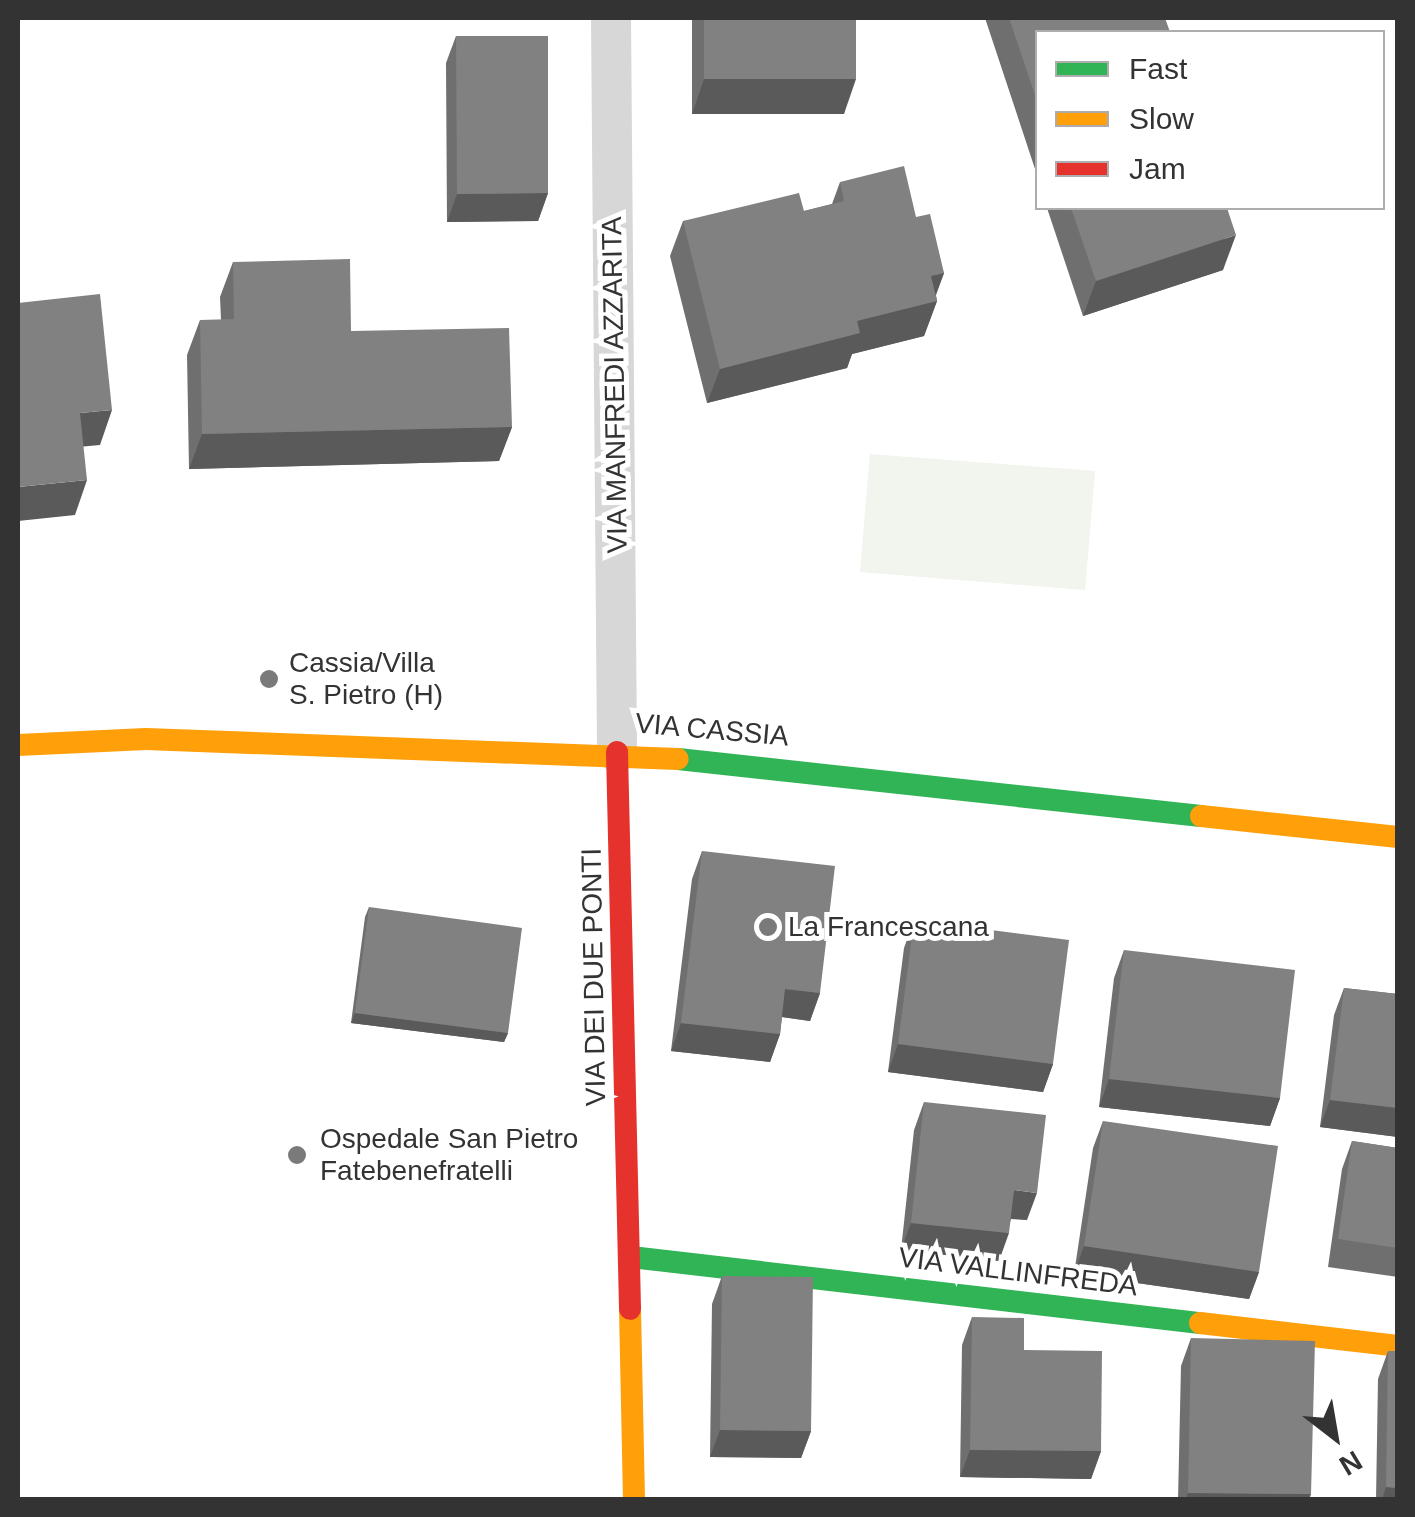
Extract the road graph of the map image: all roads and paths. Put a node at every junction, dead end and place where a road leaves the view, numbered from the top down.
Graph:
1 (612, 18) edge
2 (18, 745) edge
3 (617, 752) junction
4 (1398, 838) edge
5 (631, 1257) junction
6 (1398, 1346) edge
7 (634, 1500) edge

1 - 3 street, VIA MANFREDI AZZARITA
2 - 3 street, VIA CASSIA
3 - 4 street, VIA CASSIA
3 - 5 street, VIA DEI DUE PONTI
5 - 6 street, VIA VALLINFREDA
5 - 7 street, VIA DEI DUE PONTI

